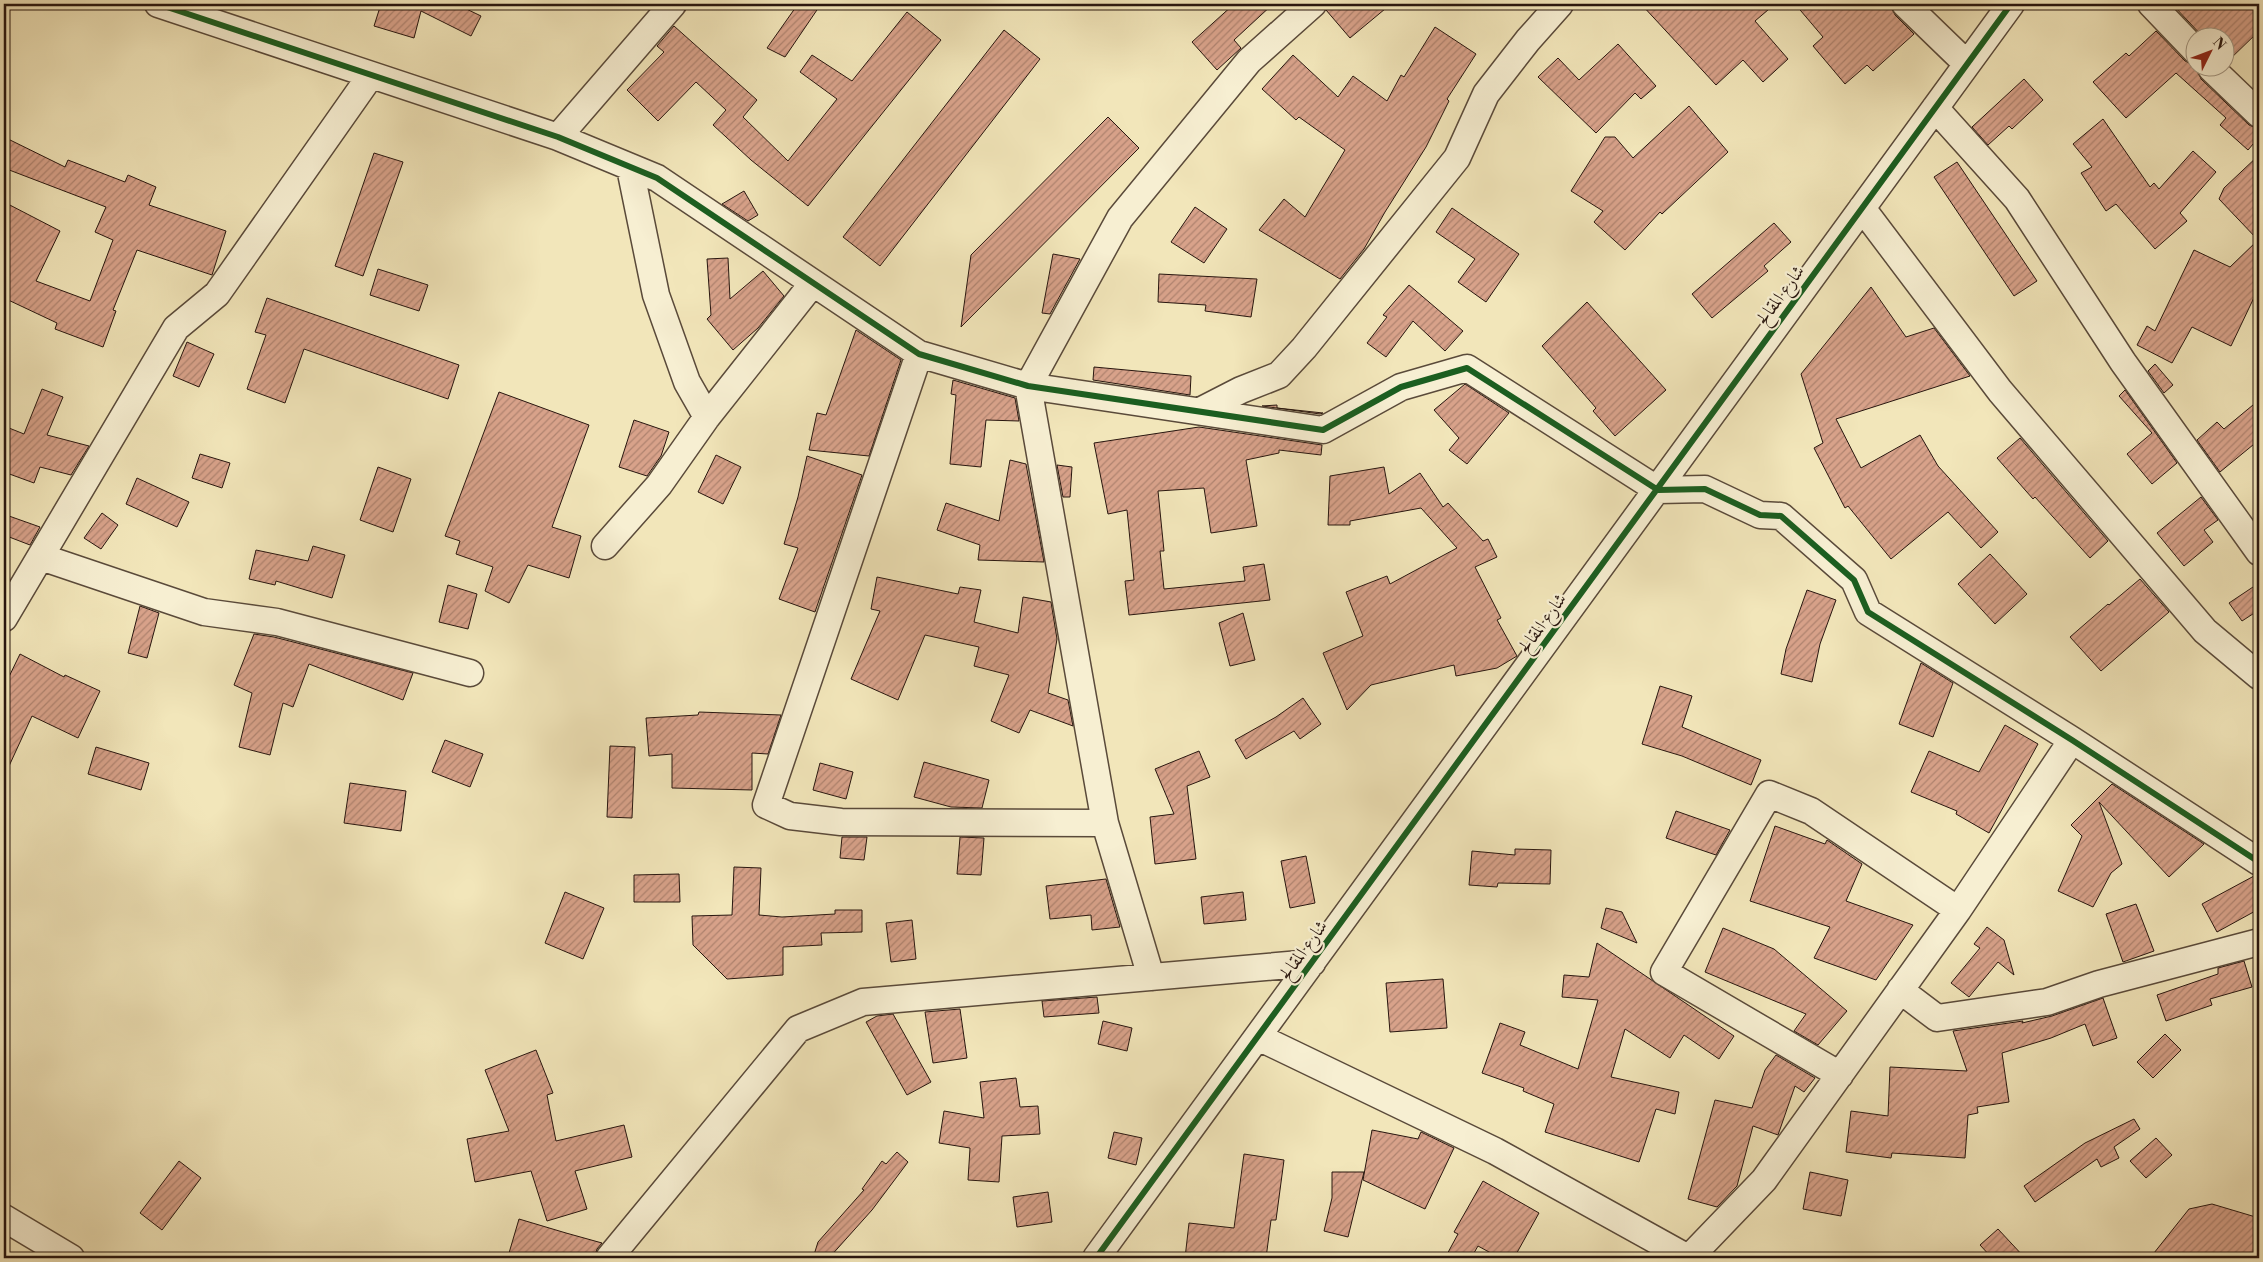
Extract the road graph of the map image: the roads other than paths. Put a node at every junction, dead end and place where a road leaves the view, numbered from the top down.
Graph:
1 (158, 4) edge
2 (673, 4) edge
3 (1313, 4) edge
4 (1560, 4) edge
5 (1905, 4) edge
6 (2011, 4) edge
7 (2151, 4) edge
8 (2186, 41) edge
9 (1967, 64) junction
10 (371, 75) junction
11 (2221, 78) edge
12 (1935, 108) junction
13 (2259, 114) edge
14 (558, 137) junction
15 (630, 168) junction
16 (1862, 208) junction
17 (813, 283) junction
18 (919, 354) junction
19 (1028, 386) junction
20 (1200, 411) junction
21 (707, 417) junction
22 (1658, 490) junction
23 (605, 546) dead end
24 (2259, 552) edge
25 (40, 557) junction
26 (4, 618) edge
27 (470, 674) dead end
28 (2259, 676) edge
29 (2072, 740) junction
30 (1105, 823) junction
31 (2259, 862) edge
32 (1958, 910) junction
33 (2259, 942) edge
34 (1312, 963) junction
35 (1151, 977) junction
36 (1900, 990) junction
37 (1258, 1037) junction
38 (1840, 1075) junction
39 (4, 1218) edge
40 (71, 1258) edge
41 (609, 1258) edge
42 (1096, 1258) edge
43 (1689, 1258) edge

1 - 10 street
2 - 14 street
3 - 19 street
4 - 20 street
5 - 9 street
6 - 9 street, شارع المقالح
7 - 8 street
9 - 12 street, شارع المقالح
10 - 14 street
10 - 25 street
11 - 13 street
12 - 16 street, شارع المقالح
12 - 24 street
14 - 15 street
15 - 17 street
15 - 21 street
16 - 22 street, شارع المقالح
16 - 28 street
17 - 18 street
17 - 21 street
18 - 19 street
18 - 30 street
19 - 20 street
19 - 30 street
20 - 22 street
21 - 23 street
22 - 29 street
22 - 34 street, شارع المقالح
25 - 26 street
25 - 27 street
29 - 31 street
29 - 32 street
30 - 35 street
32 - 36 street
32 - 38 street
33 - 36 street
34 - 35 street
34 - 37 street, شارع المقالح
35 - 41 street
36 - 38 street
37 - 42 street, شارع المقالح
37 - 43 street
38 - 43 street
39 - 40 street

